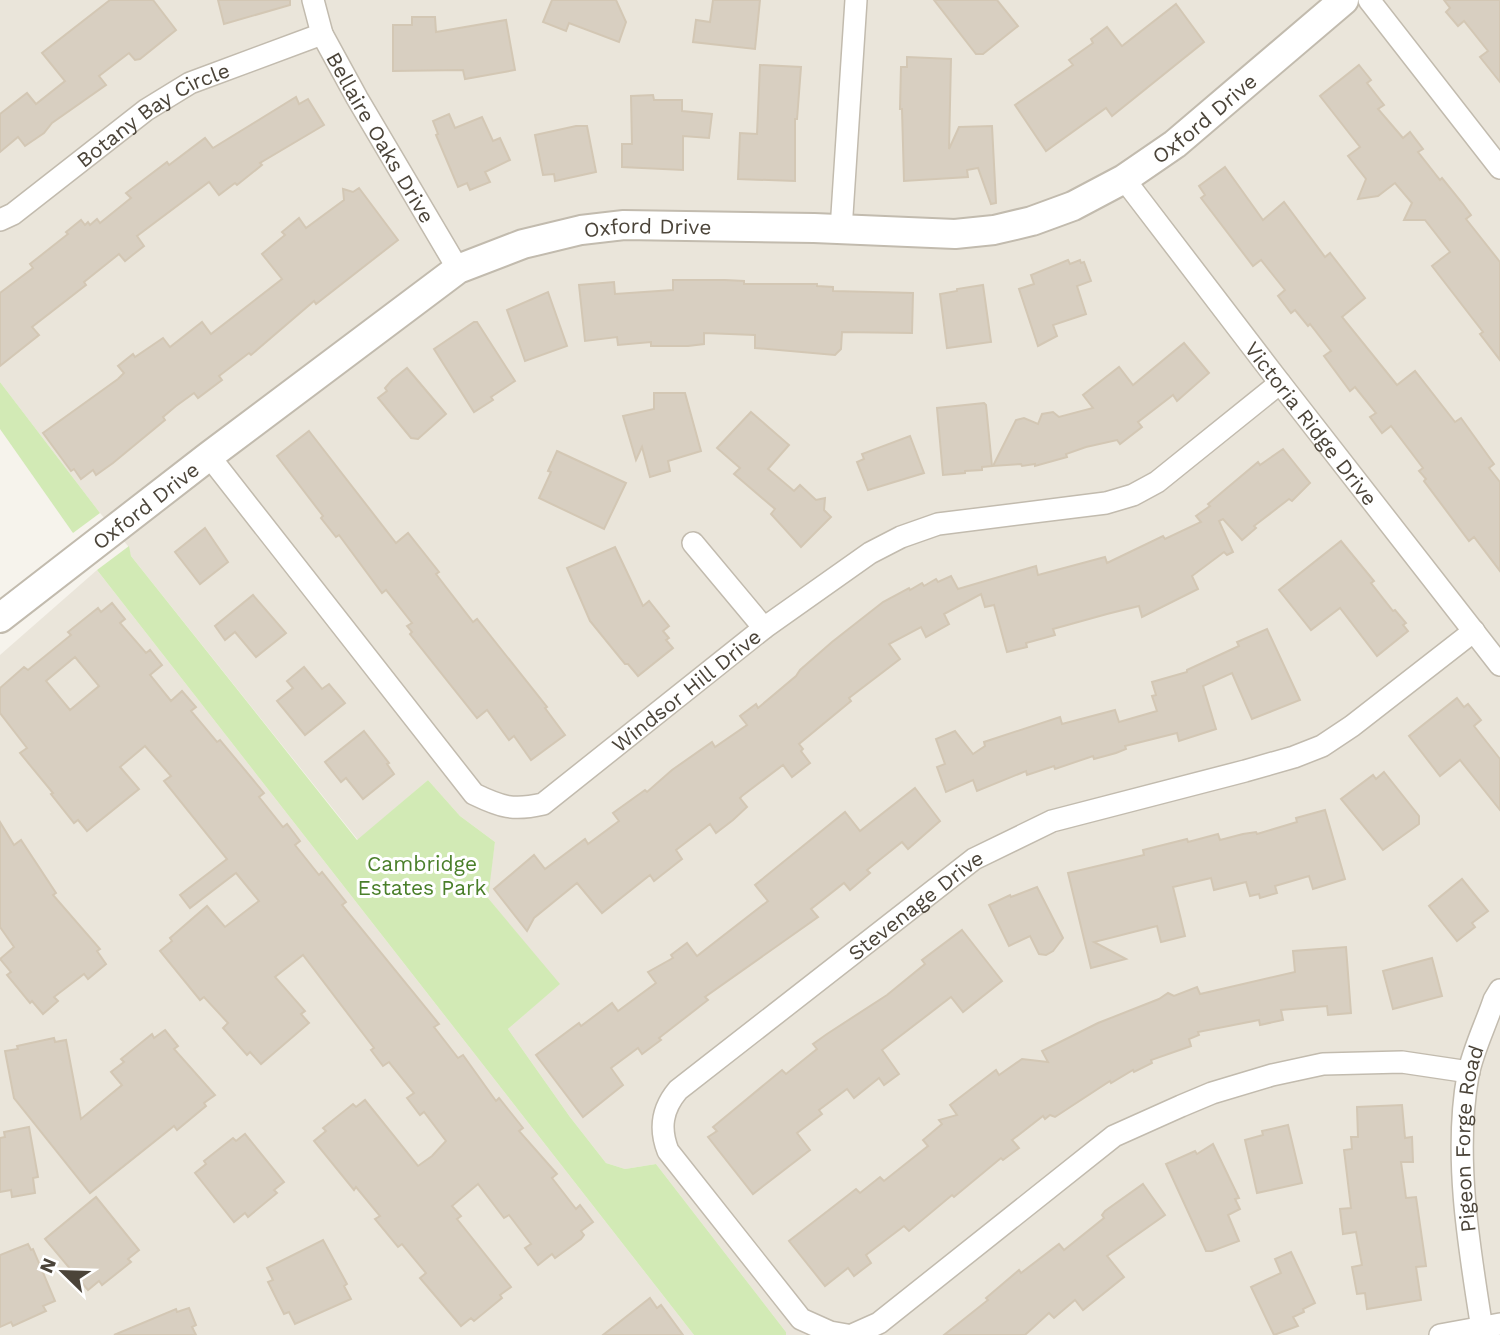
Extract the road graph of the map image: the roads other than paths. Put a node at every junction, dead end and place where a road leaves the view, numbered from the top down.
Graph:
1 (313, 0) edge
2 (856, 0) edge
3 (1344, 0) edge
4 (1369, 0) edge
5 (323, 34) junction
6 (1500, 168) edge
7 (1124, 179) junction
8 (0, 220) edge
9 (841, 230) junction
10 (458, 269) junction
11 (1280, 383) junction
12 (209, 456) junction
13 (693, 543) dead end
14 (0, 618) edge
15 (764, 628) junction
16 (1474, 631) junction
17 (1500, 665) edge
18 (1500, 990) edge
19 (1469, 1072) junction
20 (1488, 1328) edge
21 (850, 1335) edge
22 (1440, 1335) edge

1 - 5 street, Bellaire Oaks Drive
2 - 9 street
3 - 7 street, Oxford Drive
4 - 6 street
5 - 8 street, Botany Bay Circle
5 - 10 street, Bellaire Oaks Drive
7 - 9 street, Oxford Drive
7 - 11 street, Victoria Ridge Drive
9 - 10 street, Oxford Drive
10 - 12 street, Oxford Drive
11 - 15 street, Windsor Hill Drive
11 - 16 street, Victoria Ridge Drive
12 - 14 street, Oxford Drive
12 - 15 street, Windsor Hill Drive
13 - 15 street
16 - 17 street, Victoria Ridge Drive
16 - 21 street, Stevenage Drive
18 - 19 street, Pigeon Forge Road
19 - 20 street, Pigeon Forge Road
19 - 21 street, Stevenage Drive
20 - 22 street

